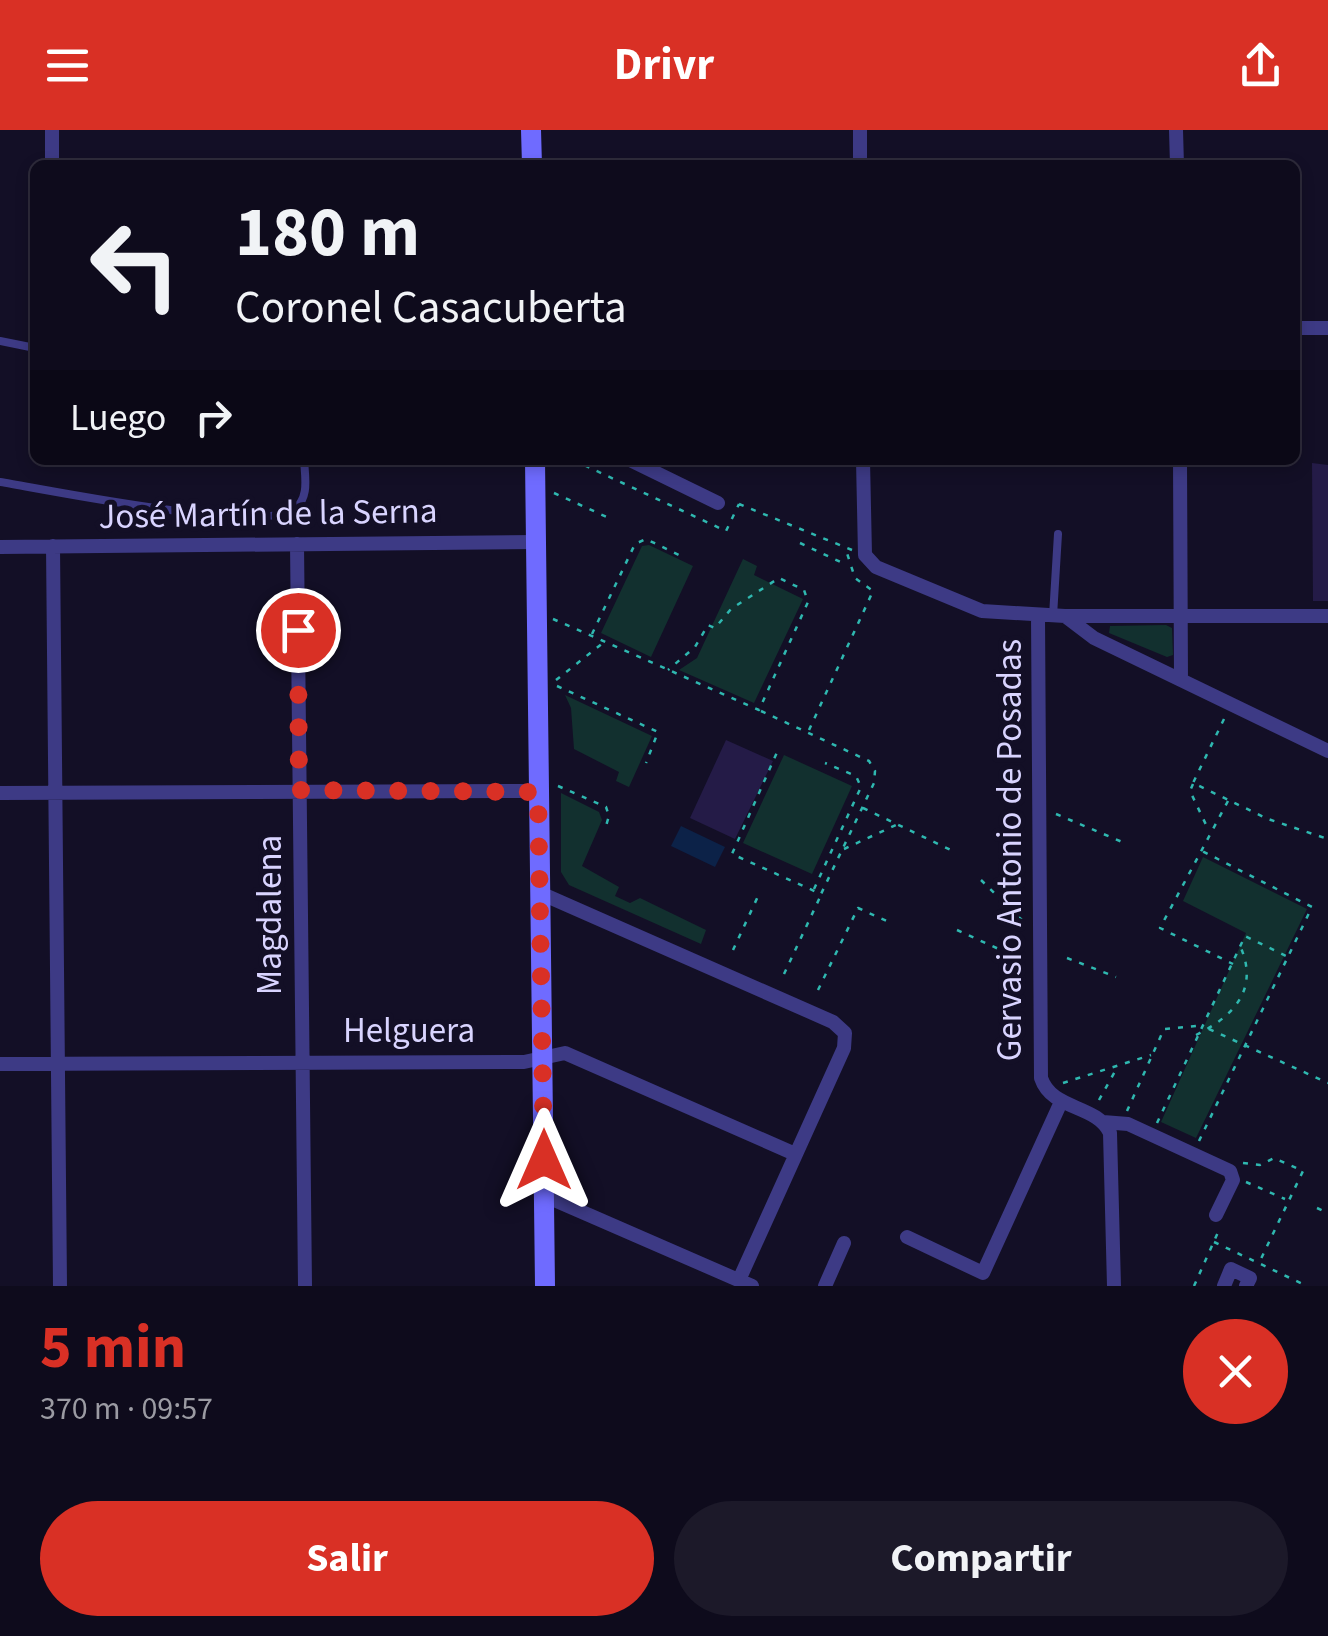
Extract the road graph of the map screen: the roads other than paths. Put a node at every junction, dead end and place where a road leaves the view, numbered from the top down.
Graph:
1 (52, 130) edge
2 (532, 130) edge
3 (860, 130) edge
4 (1176, 130) edge
5 (52, 160) edge
6 (532, 160) edge
7 (860, 160) edge
8 (1176, 160) edge
9 (1300, 328) edge
10 (1328, 328) edge
11 (0, 341) edge
12 (30, 347) edge
13 (304, 465) edge
14 (535, 465) edge
15 (640, 465) edge
16 (862, 465) edge
17 (1180, 465) edge
18 (0, 482) edge
19 (718, 503) road end
20 (1058, 534) dead end
21 (536, 542) junction
22 (297, 544) junction
23 (53, 546) junction
24 (0, 547) edge
25 (1182, 615) junction
26 (1052, 616) junction
27 (1328, 616) edge
28 (1181, 679) junction
29 (1328, 751) edge
30 (545, 788) junction
31 (299, 790) junction
32 (0, 793) edge
33 (55, 793) junction
34 (540, 893) junction
35 (543, 1054) junction
36 (301, 1060) junction
37 (59, 1063) junction
38 (0, 1064) edge
39 (1062, 1102) junction
40 (1103, 1122) junction
41 (796, 1154) junction
42 (544, 1195) junction
43 (1219, 1220) road end
44 (907, 1237) dead end
45 (844, 1243) dead end
46 (746, 1283) edge
47 (60, 1286) edge
48 (305, 1286) edge
49 (545, 1286) edge
50 (825, 1286) edge
51 (1114, 1286) edge
52 (1224, 1286) edge
53 (1246, 1286) edge

1 - 5 street
2 - 6 main road
3 - 7 street
4 - 8 street
9 - 10 street
11 - 12 lane
13 - 18 lane
14 - 21 main road
15 - 19 street
16 - 26 street
17 - 25 street
20 - 26 lane
21 - 22 street, José Martín de la Serna
21 - 30 main road
22 - 23 street, José Martín de la Serna
22 - 31 street, Magdalena
23 - 24 street, José Martín de la Serna
23 - 33 street
25 - 26 street
25 - 27 street
25 - 28 street
26 - 28 street
26 - 39 street, Gervasio Antonio de Posadas
28 - 29 street
30 - 31 street
30 - 34 main road
31 - 33 street
31 - 36 street, Magdalena
32 - 33 street
33 - 37 street
34 - 35 main road
34 - 41 street
35 - 36 street, Helguera
35 - 41 street, Helguera
35 - 42 main road
36 - 37 street, Helguera
36 - 48 street, Magdalena
37 - 38 street, Helguera
37 - 47 street
39 - 40 street, Gervasio Antonio de Posadas
39 - 44 street
40 - 43 street, Gervasio Antonio de Posadas
40 - 51 street
41 - 46 street
42 - 46 street
42 - 49 main road
45 - 50 street
52 - 53 street

